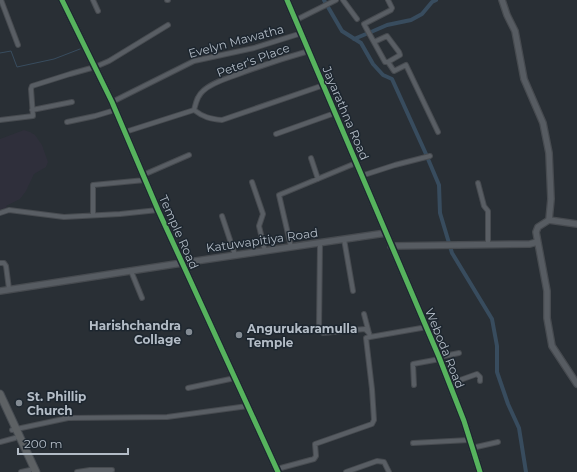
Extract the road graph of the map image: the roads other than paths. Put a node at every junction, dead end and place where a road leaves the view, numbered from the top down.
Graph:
1 (1, 0) edge
2 (62, 0) edge
3 (93, 0) edge
4 (288, 0) edge
5 (336, 0) edge
6 (343, 0) edge
7 (388, 0) edge
8 (502, 0) edge
9 (98, 11) dead end
10 (357, 19) dead end
11 (296, 20) junction
12 (168, 25) dead end
13 (302, 33) junction
14 (374, 42) junction
15 (18, 45) dead end
16 (309, 51) junction
17 (388, 62) junction
18 (95, 67) junction
19 (324, 85) junction
20 (72, 102) dead end
21 (112, 102) junction
22 (32, 110) junction
23 (115, 110) junction
24 (194, 110) junction
25 (336, 113) junction
26 (0, 120) edge
27 (67, 122) dead end
28 (125, 132) junction
29 (438, 132) dead end
30 (276, 134) dead end
31 (189, 155) dead end
32 (430, 156) dead end
33 (311, 158) dead end
34 (356, 163) junction
35 (361, 176) junction
36 (144, 178) junction
37 (318, 179) junction
38 (252, 182) dead end
39 (478, 183) dead end
40 (158, 210) junction
41 (0, 213) edge
42 (93, 215) junction
43 (222, 216) dead end
44 (549, 220) junction
45 (577, 224) edge
46 (386, 233) junction
47 (344, 239) junction
48 (537, 242) junction
49 (320, 243) junction
50 (488, 243) junction
51 (391, 246) junction
52 (291, 247) junction
53 (265, 251) junction
54 (234, 255) junction
55 (0, 263) edge
56 (182, 263) junction
57 (131, 270) junction
58 (9, 289) junction
59 (0, 291) edge
60 (353, 291) dead end
61 (142, 298) dead end
62 (364, 314) dead end
63 (426, 327) junction
64 (370, 335) junction
65 (459, 353) dead end
66 (439, 358) junction
67 (235, 378) junction
68 (480, 380) dead end
69 (449, 384) junction
70 (577, 384) edge
71 (414, 385) dead end
72 (188, 388) dead end
73 (0, 394) edge
74 (0, 405) edge
75 (248, 406) junction
76 (14, 430) junction
77 (15, 438) junction
78 (469, 440) junction
79 (0, 442) edge
80 (498, 442) dead end
81 (413, 443) dead end
82 (472, 448) junction
83 (112, 470) dead end
84 (277, 470) edge
85 (32, 471) edge
86 (21, 472) edge
87 (77, 472) edge
88 (346, 472) edge
89 (389, 472) edge
90 (479, 472) edge

1 - 15 street
2 - 18 street, Temple Road
3 - 9 street
4 - 11 street, Jayarathna Road
5 - 11 street
6 - 10 street
7 - 14 street
8 - 44 street
11 - 13 street, Jayarathna Road
12 - 18 street
13 - 16 street, Jayarathna Road
13 - 21 street, Evelyn Mawatha
14 - 17 street
14 - 17 street
16 - 19 street, Jayarathna Road
16 - 24 street, Peter's Place
17 - 29 street
18 - 21 street, Temple Road
18 - 22 street
19 - 24 street
19 - 25 street, Jayarathna Road
20 - 22 street
21 - 23 street, Temple Road
22 - 26 street
23 - 27 street
23 - 28 street, Temple Road
24 - 28 street
25 - 30 street
25 - 34 street, Jayarathna Road
28 - 36 street, Temple Road
31 - 36 street
32 - 35 street
33 - 37 street
34 - 35 street, Jayarathna Road
34 - 37 street
35 - 46 street, Jayarathna Road
36 - 40 street, Temple Road
36 - 42 street
37 - 52 street
38 - 53 street
39 - 50 street
40 - 42 street
40 - 56 street, Temple Road
41 - 42 street
43 - 54 street
44 - 45 street
44 - 48 street
46 - 47 street, Katuwapitiya Road
46 - 51 street, Weboda Road
47 - 49 street, Katuwapitiya Road
47 - 60 street
48 - 50 street
48 - 70 street
49 - 52 street, Katuwapitiya Road
49 - 64 street
50 - 51 street
51 - 63 street, Weboda Road
52 - 53 street, Katuwapitiya Road
53 - 54 street, Katuwapitiya Road
54 - 56 street, Katuwapitiya Road
55 - 58 street
56 - 57 street, Katuwapitiya Road
56 - 67 street, Temple Road
57 - 58 street, Katuwapitiya Road
57 - 61 street
58 - 59 street, Katuwapitiya Road
62 - 64 street
63 - 64 street
63 - 66 street, Weboda Road
64 - 84 street
65 - 66 street
66 - 69 street, Weboda Road
66 - 71 street
67 - 72 street
67 - 75 street, Temple Road
68 - 69 street
69 - 78 street, Weboda Road
73 - 76 highway
74 - 76 highway
75 - 76 street
75 - 84 street, Temple Road
76 - 77 highway
76 - 85 highway
77 - 79 street
77 - 85 highway
78 - 81 street
78 - 82 street, Weboda Road
80 - 82 street
82 - 90 street, Weboda Road
83 - 87 street
85 - 86 street
88 - 89 street

